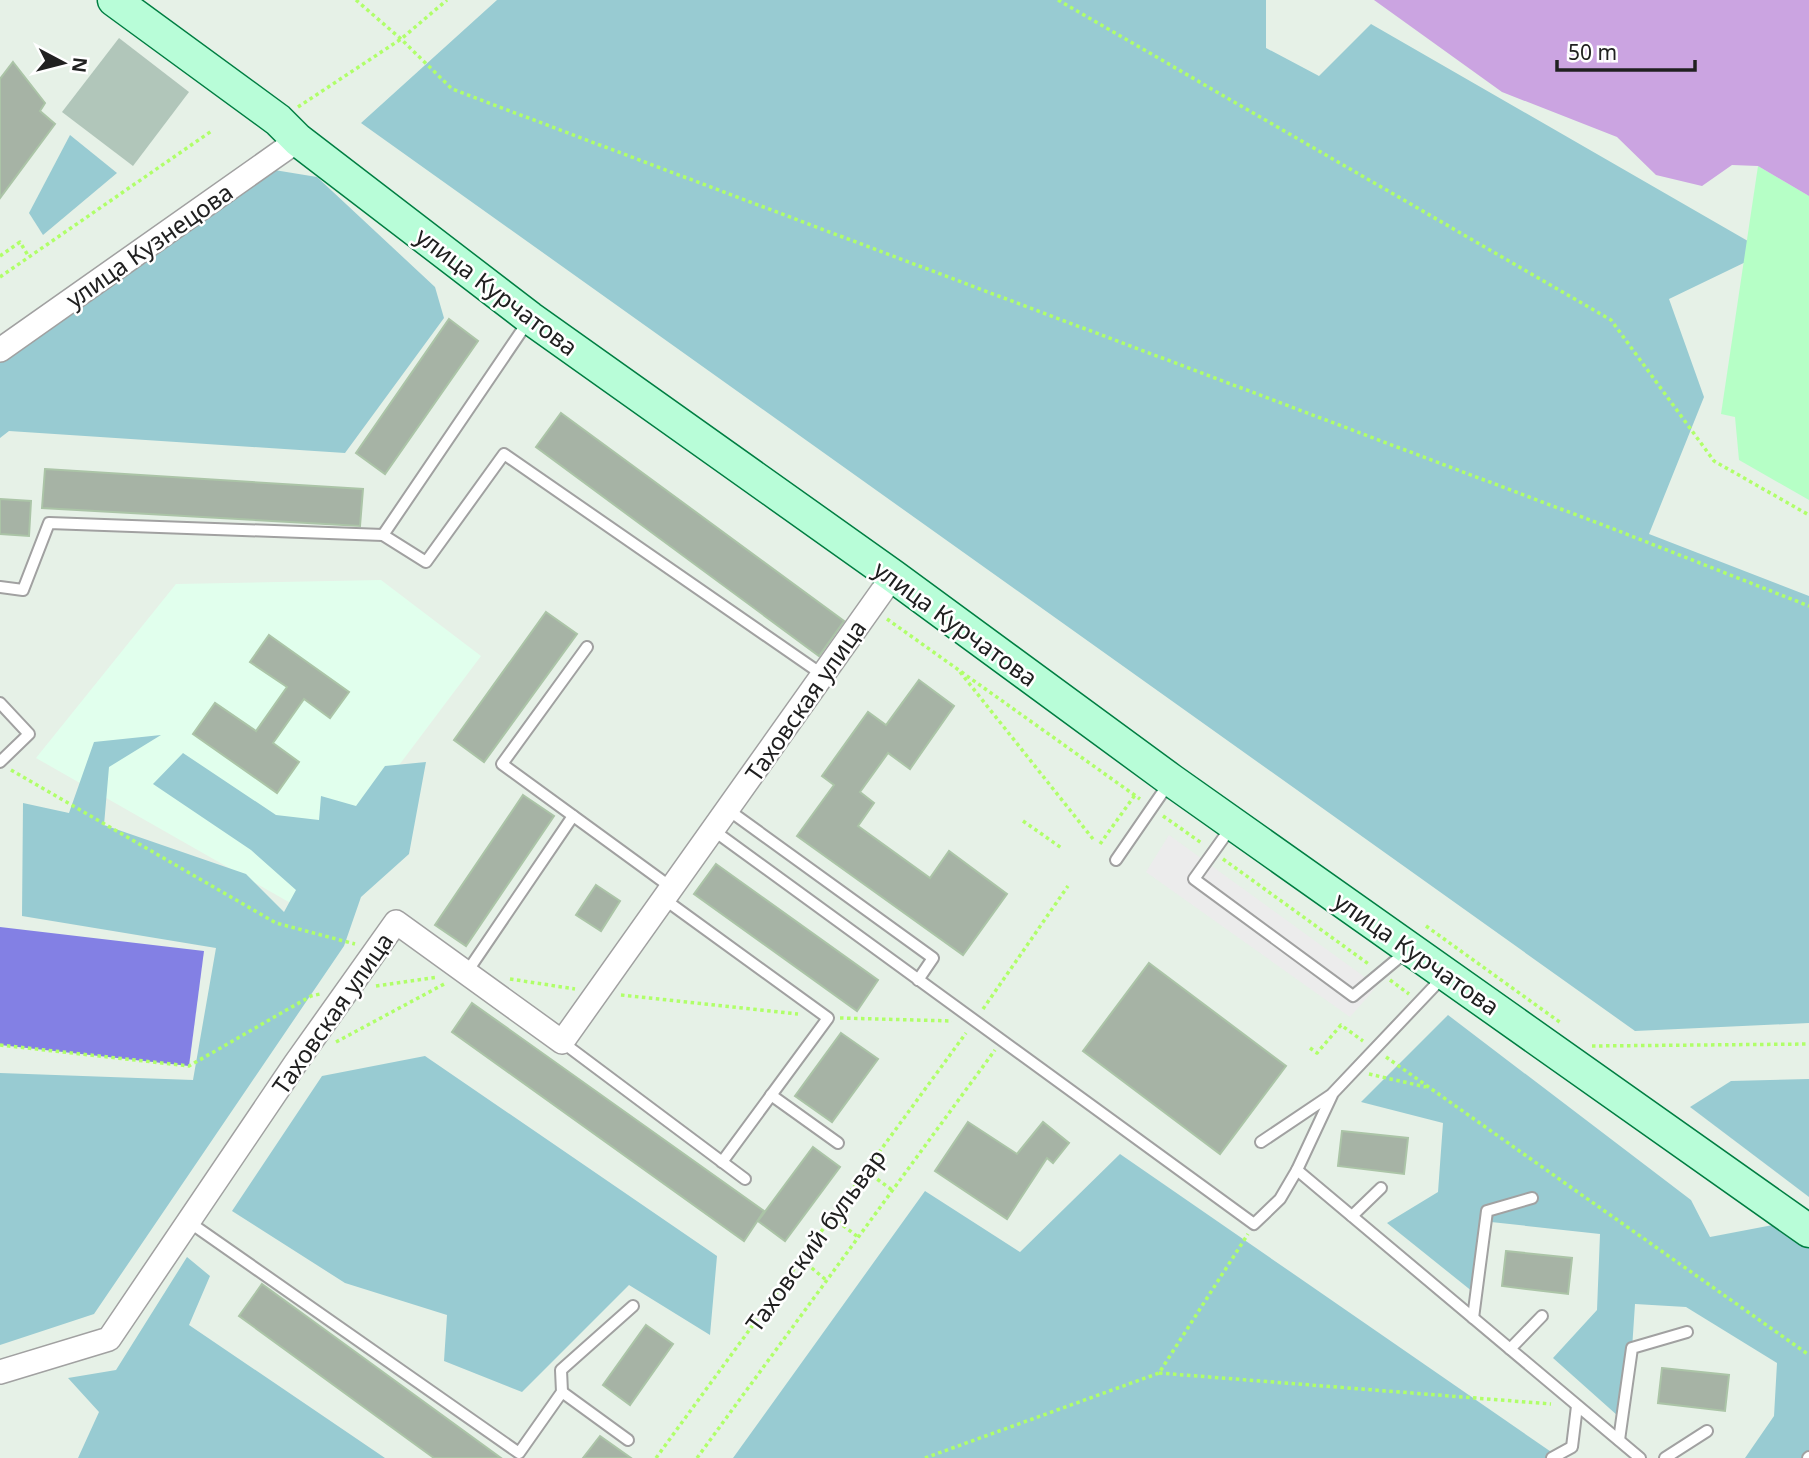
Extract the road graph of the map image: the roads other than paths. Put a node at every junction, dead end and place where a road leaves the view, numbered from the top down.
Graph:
1 (114, 0) edge
2 (288, 130) junction
3 (530, 318) junction
4 (0, 350) edge
5 (383, 535) junction
6 (893, 576) junction
7 (0, 587) edge
8 (587, 647) dead end
9 (823, 675) junction
10 (0, 703) edge
11 (0, 762) edge
12 (1171, 780) junction
13 (727, 810) junction
14 (573, 816) junction
15 (1234, 824) junction
16 (713, 830) junction
17 (1116, 860) dead end
18 (668, 893) junction
19 (1409, 948) junction
20 (467, 972) junction
21 (1446, 974) junction
22 (918, 980) junction
23 (562, 1042) junction
24 (1333, 1093) junction
25 (771, 1095) junction
26 (1261, 1142) dead end
27 (838, 1143) dead end
28 (722, 1162) junction
29 (1297, 1170) junction
30 (745, 1179) dead end
31 (1381, 1188) dead end
32 (1532, 1198) dead end
33 (1352, 1216) junction
34 (189, 1222) junction
35 (1809, 1231) edge
36 (633, 1306) dead end
37 (1542, 1315) dead end
38 (1473, 1318) junction
39 (1688, 1332) dead end
40 (1510, 1349) junction
41 (0, 1372) edge
42 (562, 1392) junction
43 (1577, 1406) junction
44 (1707, 1431) dead end
45 (628, 1440) dead end
46 (1619, 1440) junction
47 (1552, 1458) edge
48 (1640, 1458) edge
49 (1665, 1458) edge

1 - 2 main road, улица Курчатова
2 - 3 main road, улица Курчатова
2 - 4 street, улица Кузнецова
3 - 5 lane
3 - 6 main road, улица Курчатова
5 - 7 lane
5 - 9 lane
6 - 9 street, Таховская улица
6 - 12 main road, улица Курчатова
8 - 14 lane
9 - 13 street, Таховская улица
10 - 11 lane
12 - 15 main road, улица Курчатова
12 - 17 lane
13 - 16 street, Таховская улица
13 - 22 lane
14 - 18 lane
14 - 20 lane
15 - 19 main road, улица Курчатова
15 - 19 lane
16 - 18 street, Таховская улица
16 - 22 lane
18 - 23 street, Таховская улица
18 - 25 lane
19 - 21 main road, улица Курчатова
20 - 23 street, Таховская улица
20 - 34 street, Таховская улица
21 - 24 lane
21 - 35 main road, улица Курчатова
22 - 29 lane
23 - 28 lane
24 - 26 lane
24 - 29 lane
25 - 27 lane
25 - 28 lane
28 - 30 lane
29 - 33 lane
31 - 33 lane
32 - 38 lane
33 - 38 lane
34 - 41 street, Таховская улица
34 - 42 lane
36 - 42 lane
37 - 40 lane
38 - 40 lane
39 - 46 lane
40 - 43 lane
42 - 45 lane
43 - 46 lane
43 - 47 lane
44 - 49 lane
46 - 48 lane

